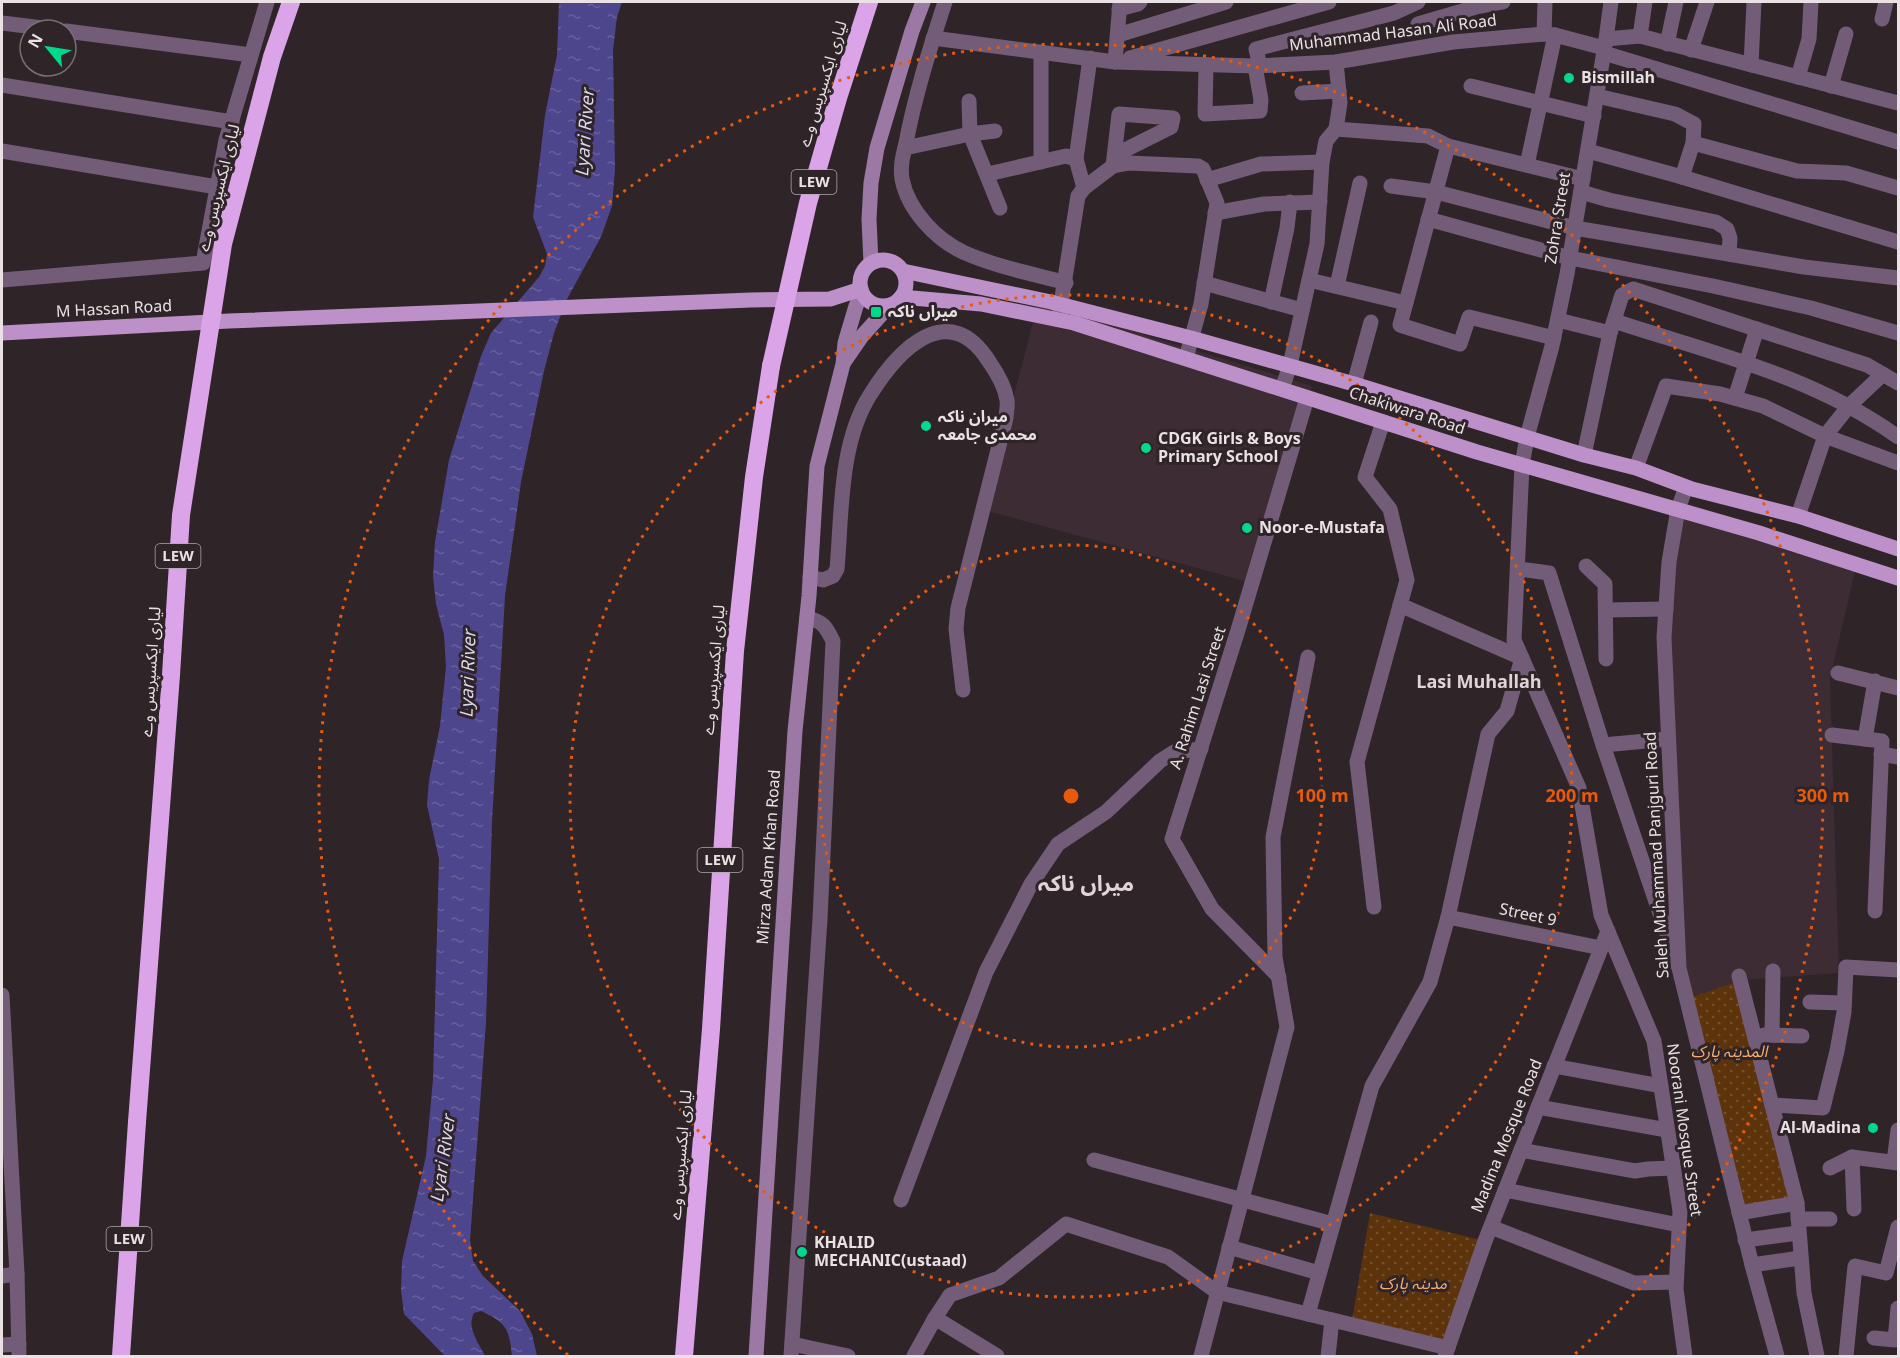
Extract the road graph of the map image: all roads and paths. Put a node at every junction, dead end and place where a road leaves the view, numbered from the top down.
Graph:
1 (267, 2) edge
2 (291, 2) edge
3 (869, 2) edge
4 (923, 2) edge
5 (945, 2) edge
6 (1140, 2) edge
7 (1226, 2) edge
8 (1329, 2) edge
9 (1418, 2) edge
10 (1503, 2) edge
11 (1545, 2) edge
12 (1611, 2) edge
13 (1645, 2) edge
14 (1676, 2) edge
15 (1707, 2) edge
16 (1754, 2) edge
17 (1811, 2) edge
18 (1886, 2) edge
19 (1120, 5) edge
20 (1882, 19) dead end
21 (2, 23) edge
22 (1418, 24) dead end
23 (18, 25) edge
24 (78, 33) edge
25 (1118, 34) junction
26 (1550, 34) junction
27 (1846, 34) dead end
28 (1640, 36) junction
29 (933, 38) junction
30 (1667, 44) junction
31 (1605, 47) junction
32 (1691, 50) junction
33 (1041, 52) junction
34 (251, 55) junction
35 (1090, 58) junction
36 (1115, 62) junction
37 (1336, 62) junction
38 (1751, 65) junction
39 (1206, 66) junction
40 (1258, 66) junction
41 (1798, 77) junction
42 (2, 85) edge
43 (1472, 86) dead end
44 (1831, 86) junction
45 (1340, 91) junction
46 (1302, 93) dead end
47 (1597, 96) junction
48 (969, 100) dead end
49 (1541, 103) junction
50 (1899, 103) edge
51 (1594, 116) junction
52 (232, 122) junction
53 (1336, 129) junction
54 (995, 131) dead end
55 (970, 134) junction
56 (1899, 142) edge
57 (1693, 143) junction
58 (1448, 146) junction
59 (905, 148) junction
60 (2, 151) edge
61 (1588, 151) junction
62 (1076, 159) junction
63 (1041, 162) junction
64 (1322, 162) junction
65 (1527, 165) junction
66 (988, 174) junction
67 (1682, 177) junction
68 (1207, 180) junction
69 (1360, 183) dead end
70 (1582, 185) junction
71 (1391, 186) dead end
72 (217, 187) junction
73 (1084, 188) junction
74 (1899, 188) edge
75 (1436, 192) junction
76 (1290, 202) junction
77 (1320, 202) junction
78 (1000, 208) dead end
79 (1215, 213) junction
80 (1428, 219) junction
81 (1575, 228) junction
82 (1899, 242) edge
83 (1729, 254) junction
84 (1570, 258) junction
85 (871, 263) junction
86 (903, 271) junction
87 (1899, 278) edge
88 (2, 280) edge
89 (1309, 280) junction
90 (1066, 283) junction
91 (1204, 284) junction
92 (1337, 286) junction
93 (862, 291) junction
94 (896, 301) junction
95 (1271, 302) junction
96 (1406, 303) junction
97 (1302, 310) junction
98 (1061, 312) junction
99 (1558, 320) junction
100 (1371, 322) dead end
101 (1612, 327) junction
102 (1757, 329) junction
103 (2, 333) edge
104 (1899, 333) edge
105 (1191, 338) junction
106 (1554, 338) junction
107 (1186, 358) junction
108 (843, 364) junction
109 (1747, 364) junction
110 (1290, 365) junction
111 (1883, 374) junction
112 (1899, 383) edge
113 (1354, 384) junction
114 (1281, 389) junction
115 (1307, 398) junction
116 (1735, 398) junction
117 (1849, 406) junction
118 (1383, 422) junction
119 (1825, 436) junction
120 (1527, 437) junction
121 (1899, 437) edge
122 (1584, 455) junction
123 (1899, 463) edge
124 (1522, 465) junction
125 (1636, 468) junction
126 (1686, 487) junction
127 (1678, 509) junction
128 (1798, 516) junction
129 (1899, 549) edge
130 (1586, 566) dead end
131 (1519, 569) junction
132 (810, 578) junction
133 (1899, 578) edge
134 (1400, 605) junction
135 (1666, 609) junction
136 (1606, 610) junction
137 (807, 618) junction
138 (1308, 657) dead end
139 (1522, 658) junction
140 (1606, 658) dead end
141 (1838, 673) dead end
142 (1875, 681) junction
143 (1899, 688) edge
144 (963, 690) dead end
145 (1832, 735) dead end
146 (1668, 739) junction
147 (1865, 739) junction
148 (1603, 745) junction
149 (1201, 749) junction
150 (1881, 754) junction
151 (1899, 757) edge
152 (1374, 907) dead end
153 (1875, 911) dead end
154 (1448, 917) junction
155 (1608, 931) junction
156 (1601, 948) junction
157 (1679, 968) junction
158 (1899, 970) edge
159 (1773, 971) dead end
160 (1739, 976) dead end
161 (1279, 977) junction
162 (2, 995) edge
163 (1810, 1002) dead end
164 (1844, 1003) junction
165 (2, 1007) edge
166 (1755, 1035) junction
167 (1772, 1035) junction
168 (1802, 1035) dead end
169 (1554, 1066) junction
170 (4, 1074) edge
171 (1661, 1086) junction
172 (1772, 1105) junction
173 (1538, 1107) junction
174 (1667, 1130) junction
175 (1899, 1130) edge
176 (5, 1137) edge
177 (1521, 1150) junction
178 (1852, 1157) junction
179 (1094, 1160) dead end
180 (1896, 1162) edge
181 (1673, 1168) junction
182 (1830, 1168) dead end
183 (1505, 1190) junction
184 (1242, 1198) junction
185 (901, 1200) dead end
186 (1797, 1203) junction
187 (1854, 1209) dead end
188 (1739, 1214) junction
189 (1830, 1220) dead end
190 (1333, 1224) junction
191 (1679, 1225) junction
192 (1798, 1226) junction
193 (1491, 1227) junction
194 (1899, 1227) edge
195 (1746, 1240) junction
196 (1229, 1247) junction
197 (1800, 1258) junction
198 (1752, 1264) junction
199 (17, 1274) junction
200 (1319, 1274) junction
201 (2, 1276) edge
202 (1676, 1282) junction
203 (1217, 1292) junction
204 (1899, 1308) edge
205 (1308, 1314) junction
206 (935, 1318) junction
207 (1332, 1320) junction
208 (1874, 1338) dead end
209 (2, 1345) edge
210 (19, 1350) edge
211 (792, 1350) edge
212 (1446, 1352) edge
213 (121, 1356) edge
214 (684, 1356) edge
215 (756, 1356) edge
216 (848, 1356) edge
217 (914, 1356) edge
218 (997, 1356) edge
219 (1201, 1356) edge
220 (1328, 1356) edge
221 (1685, 1356) edge
222 (1777, 1356) edge
223 (1817, 1356) edge
224 (1846, 1356) edge

1 - 34 street
2 - 213 highway, لیاری ایکسپریس وے / LEW, bridge
3 - 214 highway, لیاری ایکسپریس وے / LEW, bridge
4 - 85 main road
5 - 29 street
6 - 19 street
7 - 25 street
8 - 36 street
9 - 40 street
10 - 22 street
11 - 26 street
12 - 31 street, Zohra Street
13 - 28 street
14 - 30 street
15 - 32 street
16 - 38 street
17 - 41 street
18 - 20 street
19 - 25 street
21 - 23 street
24 - 34 street
25 - 36 street
26 - 31 street, Muhammad Hasan Ali Road
26 - 37 street, Muhammad Hasan Ali Road
26 - 49 street
27 - 44 street
28 - 30 street
28 - 31 street
29 - 33 street, Muhammad Hasan Ali Road
29 - 59 street
30 - 32 street
31 - 47 street, Zohra Street
31 - 56 street, Muhammad Hasan Ali Road
32 - 38 street
33 - 35 street, Muhammad Hasan Ali Road
33 - 63 street
34 - 52 street
35 - 36 street, Muhammad Hasan Ali Road
35 - 62 street
36 - 39 street, Muhammad Hasan Ali Road
37 - 40 street, Muhammad Hasan Ali Road
37 - 45 street
38 - 41 street
39 - 40 street, Muhammad Hasan Ali Road
39 - 40 street
41 - 44 street
42 - 52 street
43 - 49 street
44 - 50 street
45 - 46 street
45 - 53 street
47 - 51 street, Zohra Street
47 - 57 street
48 - 55 street
49 - 51 street
49 - 65 street
51 - 61 street, Zohra Street
52 - 72 street
53 - 58 street
53 - 64 street
54 - 55 street
55 - 59 street
55 - 66 street
57 - 67 street
57 - 74 street
58 - 65 street
58 - 75 street
59 - 90 street
60 - 72 street
61 - 67 street
61 - 70 street, Zohra Street
62 - 63 street
62 - 73 street
63 - 66 street
64 - 68 street
64 - 77 street
65 - 70 street
66 - 78 street
67 - 82 street
68 - 73 street
68 - 79 street
69 - 92 street
70 - 81 street, Zohra Street
70 - 83 street
71 - 75 street
72 - 88 street
73 - 90 street
75 - 80 street
75 - 81 street
76 - 77 street
76 - 79 street
76 - 95 street
77 - 89 street
79 - 91 street
80 - 84 street
80 - 96 street
81 - 83 street
81 - 84 street, Zohra Street
83 - 87 street
84 - 99 street, Zohra Street
84 - 104 street
85 - 86 main road
85 - 93 main road
86 - 94 main road
86 - 98 main road, Chakiwara Road
89 - 92 street
89 - 97 street
90 - 98 street
91 - 95 street
91 - 105 street
92 - 96 street
93 - 94 main road
93 - 103 main road, M Hassan Road
93 - 108 main road, Mirza Adam Khan Road
94 - 98 main road, Chakiwara Road
94 - 108 main road, Mirza Adam Khan Road
95 - 97 street
96 - 106 street
97 - 110 street
98 - 105 main road, Chakiwara Road
98 - 107 main road, Chakiwara Road
99 - 101 street
99 - 106 street, Zohra Street
100 - 113 street
101 - 102 street
101 - 109 street
101 - 122 street
102 - 109 street
102 - 111 street
105 - 107 street
105 - 110 main road, Chakiwara Road
106 - 120 street, Zohra Street
107 - 114 main road, Chakiwara Road
108 - 132 main road, Mirza Adam Khan Road
109 - 116 street
109 - 117 street
110 - 113 main road, Chakiwara Road
110 - 114 street
111 - 112 street
111 - 117 street
113 - 120 main road, Chakiwara Road
114 - 115 main road, Chakiwara Road
115 - 118 main road, Chakiwara Road
115 - 149 street, A. Rahim Lasi Street
116 - 119 street
116 - 125 street
117 - 119 street
117 - 121 street
118 - 124 main road, Chakiwara Road
118 - 134 street
119 - 123 street
119 - 128 street
120 - 122 main road, Chakiwara Road
120 - 124 street, Zohra Street
122 - 125 main road, Chakiwara Road
124 - 127 main road, Chakiwara Road
124 - 131 street, Noorani Mosque Street
125 - 126 main road, Chakiwara Road
126 - 127 street, Saleh Muhammad Panjguri Road
126 - 128 main road, Chakiwara Road
127 - 133 main road, Chakiwara Road
127 - 135 street, Saleh Muhammad Panjguri Road
128 - 129 main road, Chakiwara Road
130 - 136 street
131 - 139 street, Noorani Mosque Street
131 - 148 street
132 - 137 main road, Mirza Adam Khan Road
132 - 144 street
134 - 139 street
134 - 152 street
135 - 136 street
135 - 146 street, Saleh Muhammad Panjguri Road
136 - 140 street
137 - 211 street
137 - 215 main road, Mirza Adam Khan Road
138 - 161 street
139 - 154 street
139 - 155 street, Noorani Mosque Street
141 - 142 street
142 - 143 street
142 - 147 street
145 - 147 street
146 - 148 street
146 - 157 street, Saleh Muhammad Panjguri Road
147 - 150 street
148 - 157 street
149 - 161 street, A. Rahim Lasi Street
149 - 185 street
150 - 151 street
150 - 153 street
154 - 156 street, Street 9
154 - 190 street
155 - 156 street, Madina Mosque Road
155 - 171 street, Noorani Mosque Street
156 - 169 street, Madina Mosque Road
157 - 188 street, Saleh Muhammad Panjguri Road
158 - 164 street
159 - 167 street
160 - 166 street
161 - 184 street
162 - 165 street
163 - 164 street
164 - 172 street
165 - 170 street
166 - 167 street
166 - 172 street
167 - 168 street
169 - 171 street
169 - 173 street, Madina Mosque Road
170 - 176 street
171 - 174 street, Noorani Mosque Street
172 - 186 street
173 - 174 street
173 - 177 street, Madina Mosque Road
174 - 181 street, Noorani Mosque Street
175 - 180 street
176 - 199 street
177 - 181 street
177 - 183 street, Madina Mosque Road
178 - 180 street
178 - 182 street
178 - 187 street
179 - 184 street
181 - 191 street, Noorani Mosque Street
183 - 191 street
183 - 193 street, Madina Mosque Road
184 - 190 street
184 - 196 street
186 - 188 street
186 - 192 street
188 - 195 street, Saleh Muhammad Panjguri Road
189 - 192 street
190 - 200 street
191 - 202 street, Noorani Mosque Street
192 - 195 street
192 - 197 street
193 - 202 street
193 - 212 street, Madina Mosque Road
194 - 224 street
195 - 198 street, Saleh Muhammad Panjguri Road
196 - 200 street
196 - 203 street
197 - 198 street
197 - 223 street
198 - 222 street, Saleh Muhammad Panjguri Road
199 - 201 street
199 - 210 street
200 - 205 street
202 - 221 street, Noorani Mosque Street
203 - 205 street
203 - 206 street
203 - 219 street
204 - 208 street
205 - 207 street
206 - 217 street
206 - 218 street
207 - 212 street
207 - 220 street
209 - 210 street
211 - 216 street

